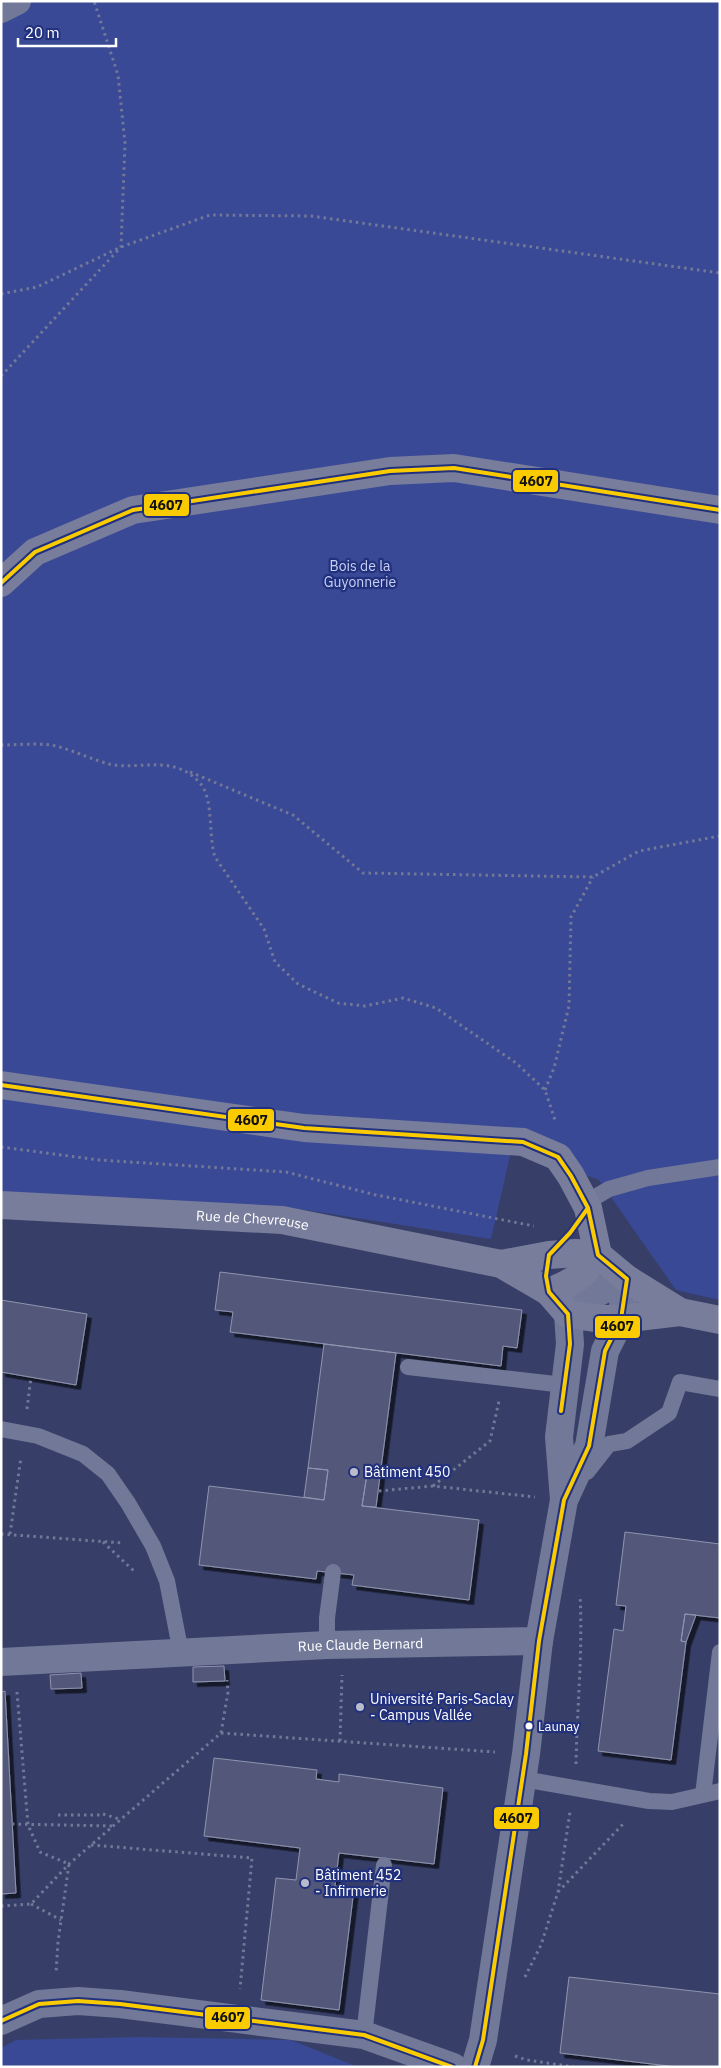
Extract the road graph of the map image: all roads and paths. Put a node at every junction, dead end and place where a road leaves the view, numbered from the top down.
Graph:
1 (17, 1) edge
2 (94, 1) edge
3 (1, 8) edge
4 (121, 247) junction
5 (720, 273) edge
6 (1, 294) edge
7 (1, 376) edge
8 (720, 510) edge
9 (1, 583) edge
10 (1, 745) edge
11 (187, 771) junction
12 (720, 836) edge
13 (592, 877) junction
14 (1, 1085) edge
15 (546, 1090) junction
16 (558, 1128) dead end
17 (1, 1147) edge
18 (720, 1167) edge
19 (1, 1205) edge
20 (586, 1205) junction
21 (570, 1233) junction
22 (549, 1255) junction
23 (598, 1255) junction
24 (500, 1264) junction
25 (627, 1279) junction
26 (549, 1292) junction
27 (680, 1312) junction
28 (568, 1314) junction
29 (621, 1319) junction
30 (720, 1320) edge
31 (408, 1367) dead end
32 (504, 1378) junction
33 (564, 1385) junction
34 (720, 1389) edge
35 (1, 1429) edge
36 (20, 1463) dead end
37 (432, 1486) junction
38 (379, 1491) dead end
39 (564, 1500) junction
40 (1, 1534) edge
41 (10, 1534) junction
42 (103, 1542) junction
43 (153, 1546) junction
44 (333, 1572) dead end
45 (137, 1575) dead end
46 (580, 1590) dead end
47 (539, 1641) junction
48 (326, 1645) junction
49 (226, 1651) junction
50 (720, 1652) edge
51 (181, 1653) junction
52 (8, 1662) edge
53 (221, 1733) junction
54 (499, 1753) dead end
55 (575, 1767) dead end
56 (523, 1779) junction
57 (720, 1792) edge
58 (703, 1795) junction
59 (649, 1801) junction
60 (570, 1809) dead end
61 (58, 1815) dead end
62 (120, 1819) junction
63 (12, 1824) dead end
64 (28, 1825) junction
65 (112, 1826) junction
66 (91, 1845) junction
67 (69, 1864) junction
68 (384, 1865) dead end
69 (558, 1892) junction
70 (31, 1904) junction
71 (1, 1906) edge
72 (62, 1920) junction
73 (56, 1978) dead end
74 (524, 1978) dead end
75 (240, 1990) dead end
76 (1, 2021) edge
77 (364, 2035) junction
78 (515, 2056) dead end
79 (453, 2067) edge
80 (475, 2067) edge
81 (574, 2067) edge

1 - 3 street
2 - 4 path
4 - 5 path
4 - 6 path
4 - 7 path
8 - 9 street
10 - 11 path
11 - 13 path
11 - 15 path
12 - 13 path
13 - 15 path
14 - 20 street
15 - 16 path
17 - 21 path
18 - 20 lane
19 - 24 street, Rue de Chevreuse
20 - 21 street
20 - 23 street
21 - 22 street
22 - 23 street
22 - 24 street
22 - 26 street
23 - 25 street
23 - 26 street
24 - 26 street
25 - 27 street
25 - 28 street
25 - 29 street
26 - 28 street
27 - 29 street
27 - 30 street
28 - 29 street
28 - 33 street
29 - 39 street
31 - 32 lane
32 - 33 lane
32 - 37 path
33 - 39 street
34 - 39 lane
35 - 43 lane
36 - 41 path
37 - 38 path
37 - 39 path
39 - 47 street
40 - 41 path
41 - 42 path
42 - 43 path
42 - 45 path
43 - 51 lane
44 - 48 lane
46 - 55 path
47 - 48 street, Rue Claude Bernard
47 - 56 street
48 - 49 street, Rue Claude Bernard
49 - 51 street, Rue Claude Bernard
49 - 53 path
50 - 58 lane
51 - 52 street, Rue Claude Bernard
52 - 64 path
53 - 54 path
53 - 62 path
56 - 59 lane
56 - 80 street
57 - 58 lane
58 - 59 lane
59 - 69 path
60 - 69 path
61 - 62 path
62 - 65 path
63 - 64 path
64 - 65 path
64 - 67 path
65 - 66 path
66 - 67 path
66 - 75 path
67 - 70 path
67 - 72 path
68 - 77 lane
69 - 74 path
70 - 71 path
70 - 72 path
72 - 73 path
76 - 77 street
77 - 79 street
78 - 81 path

